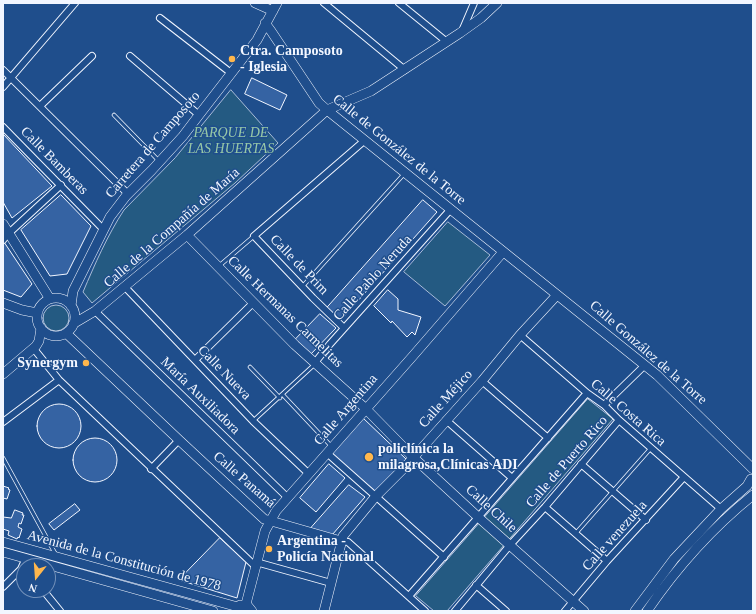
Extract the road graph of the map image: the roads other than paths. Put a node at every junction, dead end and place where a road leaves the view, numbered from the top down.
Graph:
1 (75, 3) edge
2 (255, 3) edge
3 (324, 3) edge
4 (399, 3) edge
5 (497, 3) edge
6 (473, 6) edge
7 (275, 7) edge
8 (484, 16) junction
9 (160, 18) dead end
10 (265, 23) junction
11 (460, 33) junction
12 (447, 42) junction
13 (92, 56) dead end
14 (130, 56) dead end
15 (3, 70) edge
16 (405, 70) junction
17 (231, 73) junction
18 (11, 78) junction
19 (3, 87) edge
20 (40, 106) junction
21 (326, 110) junction
22 (114, 115) dead end
23 (199, 115) junction
24 (3, 127) edge
25 (364, 141) junction
26 (160, 161) junction
27 (404, 174) junction
28 (61, 186) junction
29 (128, 194) junction
30 (450, 210) junction
31 (3, 224) edge
32 (104, 230) junction
33 (188, 235) junction
34 (254, 236) junction
35 (6, 237) edge
36 (502, 252) junction
37 (518, 264) joint
38 (218, 266) junction
39 (125, 287) junction
40 (302, 287) junction
41 (73, 291) junction
42 (557, 295) junction
43 (50, 299) junction
44 (61, 299) junction
45 (3, 303) edge
46 (253, 303) junction
47 (71, 306) junction
48 (95, 311) junction
49 (37, 314) junction
50 (73, 324) junction
51 (41, 328) junction
52 (344, 328) junction
53 (66, 333) junction
54 (520, 335) junction
55 (57, 336) junction
56 (34, 349) junction
57 (195, 360) junction
58 (316, 363) junction
59 (644, 365) junction
60 (250, 367) dead end
61 (3, 374) edge
62 (59, 380) junction
63 (482, 380) junction
64 (283, 394) junction
65 (587, 394) junction
66 (280, 398) junction
67 (604, 405) junction
68 (365, 408) junction
69 (446, 420) junction
70 (619, 420) junction
71 (253, 421) junction
72 (3, 422) edge
73 (548, 438) junction
74 (179, 440) junction
75 (651, 448) junction
76 (330, 450) junction
77 (413, 457) junction
78 (3, 458) edge
79 (581, 464) junction
80 (151, 469) junction
81 (309, 474) junction
82 (753, 476) edge
83 (684, 477) junction
84 (512, 478) junction
85 (612, 492) junction
86 (753, 495) edge
87 (376, 496) junction
88 (287, 497) junction
89 (545, 506) junction
90 (721, 509) junction
91 (478, 517) junction
92 (646, 520) junction
93 (269, 521) junction
94 (576, 533) junction
95 (341, 541) junction
96 (3, 542) edge
97 (510, 545) junction
98 (3, 552) edge
99 (57, 557) junction
100 (444, 557) junction
101 (26, 558) edge
102 (608, 561) junction
103 (256, 564) junction
104 (56, 566) edge
105 (16, 575) edge
106 (331, 583) junction
107 (476, 585) junction
108 (3, 587) edge
109 (409, 596) junction
110 (49, 598) edge
111 (573, 601) junction
112 (243, 608) edge
113 (60, 611) edge
114 (214, 611) edge
115 (324, 611) edge
116 (424, 611) edge
117 (455, 611) edge
118 (506, 611) edge
119 (565, 611) edge
120 (584, 611) edge
121 (635, 611) edge
122 (647, 611) edge

1 - 18 street
2 - 7 street
3 - 16 street
4 - 12 street
5 - 8 street, Calle de la Compañía de María
6 - 8 street
6 - 11 street
7 - 10 street, Carretera de Camposoto
8 - 11 street, Calle de la Compañía de María
9 - 17 street
10 - 17 street, Carretera de Camposoto
10 - 21 street, Calle de González de la Torre
11 - 12 street, Calle de la Compañía de María
12 - 16 street, Calle de la Compañía de María
13 - 20 street
14 - 23 street
15 - 18 street
16 - 21 street, Calle de la Compañía de María
17 - 23 street, Carretera de Camposoto
18 - 19 street
18 - 20 street
20 - 29 street
21 - 25 street, Calle de González de la Torre
21 - 33 street, Calle de la Compañía de María
22 - 26 lane
23 - 26 street, Carretera de Camposoto
24 - 28 street, Calle Bamberas
25 - 27 street, Calle de González de la Torre
25 - 34 street
26 - 29 street, Carretera de Camposoto
27 - 30 street, Calle de González de la Torre
27 - 40 lane
28 - 32 street, Calle Bamberas
28 - 35 street
29 - 32 street, Carretera de Camposoto
30 - 36 street, Calle de González de la Torre
30 - 52 street, Calle Pablo Neruda
31 - 35 street
32 - 41 street, Carretera de Camposoto
33 - 38 street, Calle Hermanas Carmelitas
33 - 39 street, Calle de la Compañía de María
34 - 38 lane
34 - 40 street, Calle de Prim
35 - 43 street
36 - 37 street, Calle de González de la Torre
36 - 68 street, Calle Argentina
37 - 42 street, Calle González de la Torre
38 - 46 street, Calle Hermanas Carmelitas
39 - 48 street, Calle de la Compañía de María
39 - 57 street, Calle Nueva
40 - 52 street, Calle de Prim
41 - 44 street, Carretera de Camposoto
41 - 47 street, Carretera de Camposoto
42 - 54 street, Calle Méjico
42 - 59 street, Calle González de la Torre
43 - 44 street
43 - 49 street
44 - 47 street
45 - 49 street
46 - 57 street
46 - 58 street, Calle Hermanas Carmelitas
47 - 50 street
48 - 50 street, Calle de la Compañía de María
48 - 88 street, María Auxiliadora
49 - 51 street
50 - 53 street
51 - 55 street
51 - 56 street
52 - 58 street, Calle Pablo Neruda
53 - 55 street
53 - 74 street, Calle Panamá
54 - 63 street, Calle Méjico
54 - 65 street, Calle Costa Rica
55 - 56 street
56 - 61 street
56 - 62 street
57 - 71 street, Calle Nueva
58 - 64 lane
58 - 68 street, Calle Hermanas Carmelitas
59 - 67 street
59 - 82 street, Calle González de la Torre
60 - 66 lane
62 - 72 street
62 - 80 street
63 - 69 street, Calle Méjico
63 - 73 street
64 - 66 lane
64 - 76 lane
65 - 67 street, Calle Costa Rica
65 - 73 street
66 - 71 lane
67 - 70 street, Calle Costa Rica
68 - 76 street, Calle Argentina
68 - 77 street, Calle Chile
69 - 77 street, Calle Méjico
69 - 84 street
70 - 75 street, Calle Costa Rica
70 - 79 street, Calle de Puerto Rico
71 - 81 street, Calle Nueva
73 - 84 street
74 - 80 street
74 - 93 street, Calle Panamá
75 - 83 street, Calle Costa Rica
75 - 85 lane
76 - 81 street, Calle Argentina
76 - 87 street
77 - 87 street, Calle Méjico
77 - 91 street, Calle Chile
78 - 99 lane
79 - 85 street
79 - 89 street, Calle de Puerto Rico
80 - 103 street
81 - 88 street, Calle Argentina
82 - 90 street
83 - 90 street, Calle Costa Rica
83 - 92 street, Calle venezuela
84 - 91 street
85 - 92 street
85 - 94 lane
86 - 122 street
87 - 95 street, Calle Méjico
87 - 100 street
88 - 93 street, Calle Argentina
89 - 94 street
89 - 97 street, Calle de Puerto Rico
90 - 121 street
91 - 97 street, Calle Chile
91 - 100 street
92 - 102 street, Calle venezuela
93 - 95 street, Calle Panamá
93 - 103 street, Calle Argentina
94 - 102 street
95 - 106 street, Calle Méjico
95 - 109 street, Calle Panamá
96 - 99 street, Avenida de la Constitución de 1978
97 - 107 street, Calle de Puerto Rico
97 - 111 street, Calle Chile
98 - 101 street, Avenida de la Constitución de 1978
99 - 112 street, Avenida de la Constitución de 1978
100 - 109 street
102 - 111 street, Calle venezuela
103 - 106 street
103 - 112 street, Calle Argentina
104 - 114 street, Avenida de la Constitución de 1978
105 - 108 street
106 - 115 street, Calle Méjico
107 - 117 street, Calle de Puerto Rico
107 - 118 street
109 - 116 street, Calle Panamá
110 - 113 street
111 - 119 street, Calle venezuela
111 - 120 street, Calle Chile

